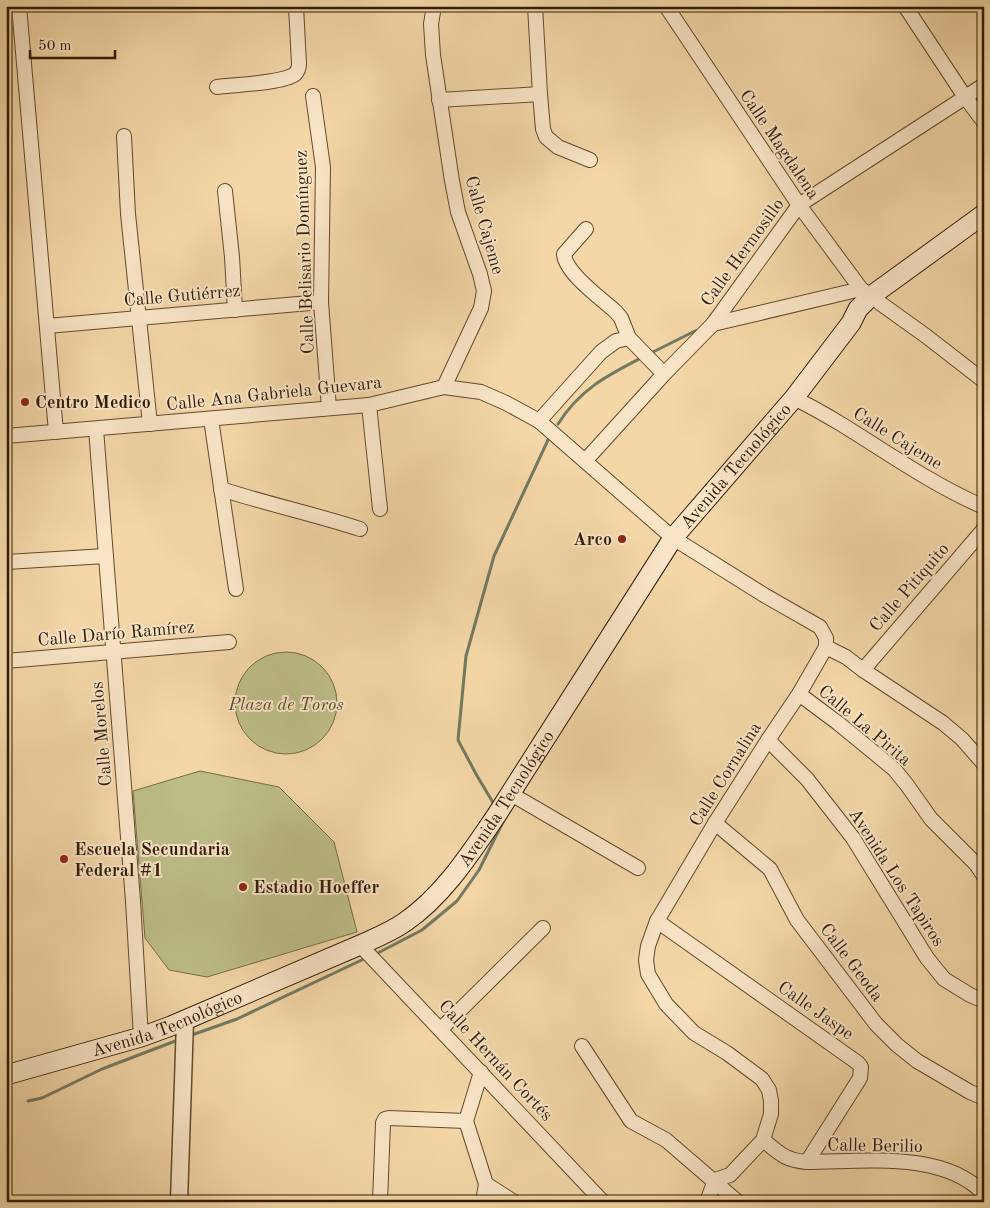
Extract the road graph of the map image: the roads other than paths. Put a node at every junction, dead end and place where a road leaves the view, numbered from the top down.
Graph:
1 (19, 6) edge
2 (296, 6) edge
3 (434, 6) edge
4 (535, 6) edge
5 (666, 6) edge
6 (905, 6) edge
7 (984, 85) edge
8 (217, 87) dead end
9 (540, 94) junction
10 (314, 96) dead end
11 (964, 97) junction
12 (439, 100) junction
13 (984, 122) edge
14 (124, 136) dead end
15 (590, 160) dead end
16 (225, 191) dead end
17 (799, 205) junction
18 (982, 222) edge
19 (586, 229) dead end
20 (877, 294) junction
21 (321, 302) junction
22 (235, 310) junction
23 (138, 318) junction
24 (713, 324) junction
25 (47, 326) junction
26 (629, 338) junction
27 (664, 374) junction
28 (984, 381) edge
29 (444, 386) junction
30 (794, 398) junction
31 (369, 405) junction
32 (329, 408) junction
33 (211, 419) junction
34 (539, 420) junction
35 (150, 424) junction
36 (96, 429) junction
37 (56, 432) junction
38 (6, 436) edge
39 (585, 461) junction
40 (221, 489) junction
41 (984, 507) edge
42 (380, 508) dead end
43 (360, 529) dead end
44 (984, 529) edge
45 (673, 538) junction
46 (106, 556) junction
47 (6, 562) edge
48 (236, 589) dead end
49 (229, 642) dead end
50 (826, 647) junction
51 (113, 652) junction
52 (6, 661) edge
53 (863, 670) junction
54 (799, 694) junction
55 (768, 740) junction
56 (984, 764) edge
57 (511, 794) junction
58 (715, 823) junction
59 (638, 868) dead end
60 (984, 876) edge
61 (657, 922) junction
62 (544, 928) dead end
63 (360, 946) junction
64 (984, 1001) edge
65 (185, 1021) junction
66 (441, 1029) junction
67 (141, 1037) junction
68 (582, 1046) dead end
69 (481, 1072) junction
70 (6, 1075) edge
71 (984, 1098) edge
72 (466, 1121) junction
73 (763, 1140) junction
74 (807, 1162) junction
75 (715, 1180) junction
76 (486, 1184) junction
77 (984, 1194) edge
78 (179, 1202) edge
79 (380, 1202) edge
80 (483, 1202) edge
81 (514, 1202) edge
82 (603, 1202) edge
83 (707, 1202) edge
84 (738, 1202) edge

1 - 25 street
2 - 8 street
3 - 12 street, Calle Cajeme
4 - 9 street
5 - 17 street, Calle Magdalena
6 - 11 street
7 - 11 street, Calle Hermosillo
9 - 12 street
9 - 15 street
10 - 21 street, Calle Belisario Domínguez
11 - 13 street
11 - 17 street, Calle Hermosillo
12 - 29 street, Calle Cajeme
14 - 23 street
16 - 22 street
17 - 20 street, Calle Magdalena
17 - 24 street, Calle Hermosillo
18 - 20 main road, Avenida Tecnológico
19 - 26 street
20 - 24 street
20 - 28 street, Calle Magdalena
20 - 30 main road, Avenida Tecnológico
21 - 22 street, Calle Gutiérrez
21 - 32 street, Calle Belisario Domínguez
22 - 23 street, Calle Gutiérrez
23 - 25 street, Calle Gutiérrez
23 - 35 street
24 - 27 street, Calle Hermosillo
25 - 37 street
26 - 27 street
26 - 34 street
27 - 39 street, Calle Hermosillo
29 - 31 street, Calle Ana Gabriela Guevara
29 - 34 street, Calle Ana Gabriela Guevara
30 - 41 street, Calle Cajeme
30 - 45 main road, Avenida Tecnológico
31 - 32 street, Calle Ana Gabriela Guevara
31 - 42 street
32 - 33 street, Calle Ana Gabriela Guevara
33 - 35 street, Calle Ana Gabriela Guevara
33 - 40 street
34 - 39 street, Calle Ana Gabriela Guevara
35 - 36 street, Calle Ana Gabriela Guevara
36 - 37 street, Calle Ana Gabriela Guevara
36 - 46 street, Calle Morelos
37 - 38 street, Calle Ana Gabriela Guevara
39 - 45 street, Calle Ana Gabriela Guevara
40 - 43 street
40 - 48 street
44 - 53 street, Calle Pitiquito
45 - 50 street, Calle Ana Gabriela Guevara
45 - 57 main road, Avenida Tecnológico
46 - 47 street
46 - 51 street, Calle Morelos
49 - 51 street, Calle Darío Ramírez
50 - 53 street
50 - 54 street, Calle Cornalina
51 - 52 street, Calle Darío Ramírez
51 - 67 street, Calle Morelos
53 - 56 street
54 - 55 street, Calle Cornalina
54 - 60 street, Calle La Pirita
55 - 58 street, Calle Cornalina
55 - 64 street, Avenida Los Tapiros
57 - 59 street
57 - 63 main road, Avenida Tecnológico
58 - 61 street, Calle Cornalina
58 - 71 street, Calle Geoda
61 - 73 street, Calle Cornalina
61 - 74 street, Calle Jaspe
62 - 66 street
63 - 65 main road, Avenida Tecnológico
63 - 66 street, Calle Hernán Cortés
65 - 67 main road, Avenida Tecnológico
65 - 78 street
66 - 69 street, Calle Hernán Cortés
67 - 70 main road, Avenida Tecnológico
68 - 75 street
69 - 72 street
69 - 82 street, Calle Hernán Cortés
72 - 76 street
72 - 79 street
73 - 74 street, Calle Berilio
73 - 75 street
74 - 77 street, Calle Berilio
75 - 83 street
75 - 84 street
76 - 80 street
76 - 81 street

